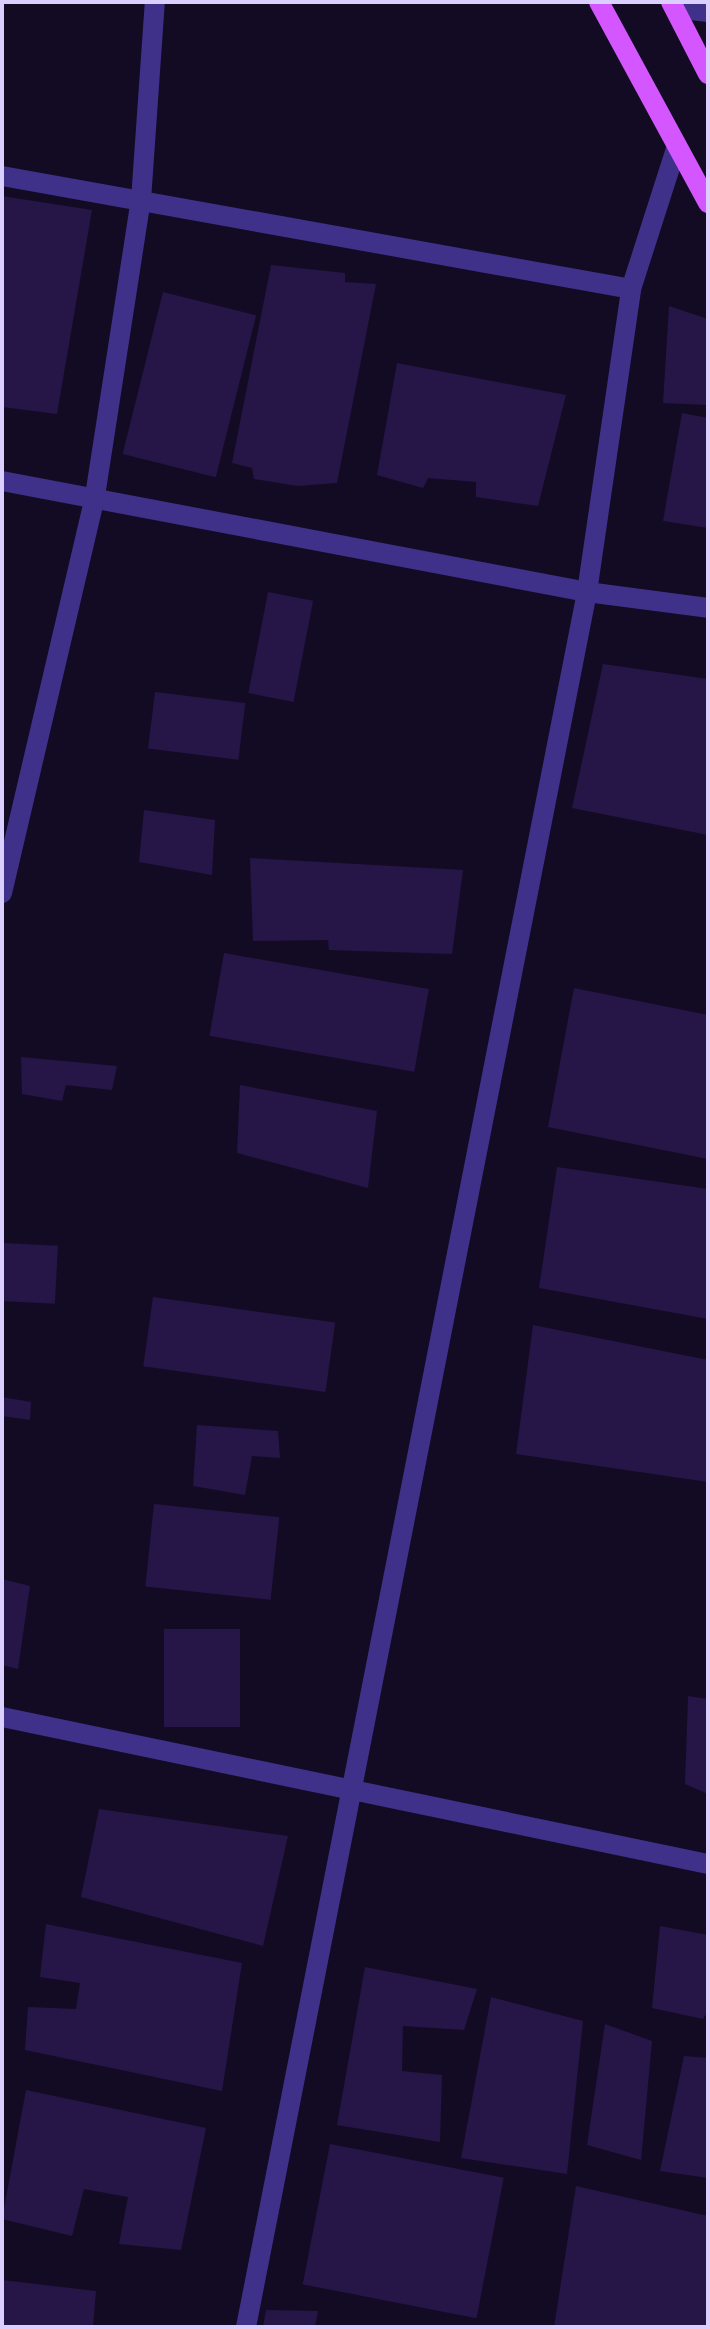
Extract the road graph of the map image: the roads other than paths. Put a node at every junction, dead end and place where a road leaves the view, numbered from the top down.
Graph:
1 (155, 2) edge
2 (599, 2) edge
3 (673, 5) edge
4 (708, 12) edge
5 (708, 74) edge
6 (676, 149) junction
7 (2, 176) edge
8 (141, 200) junction
9 (708, 203) edge
10 (631, 289) junction
11 (2, 481) edge
12 (95, 496) junction
13 (587, 592) junction
14 (708, 608) edge
15 (2, 893) edge
16 (2, 1717) edge
17 (354, 1794) junction
18 (708, 1864) edge
19 (246, 2327) edge

1 - 8 street
2 - 6 main road
3 - 4 street
3 - 5 main road
6 - 9 main road
6 - 10 street
7 - 8 street
8 - 10 street
8 - 12 street
10 - 13 street
11 - 12 street
12 - 13 street
12 - 15 street
13 - 14 street
13 - 17 street
16 - 17 street
17 - 18 street
17 - 19 street

